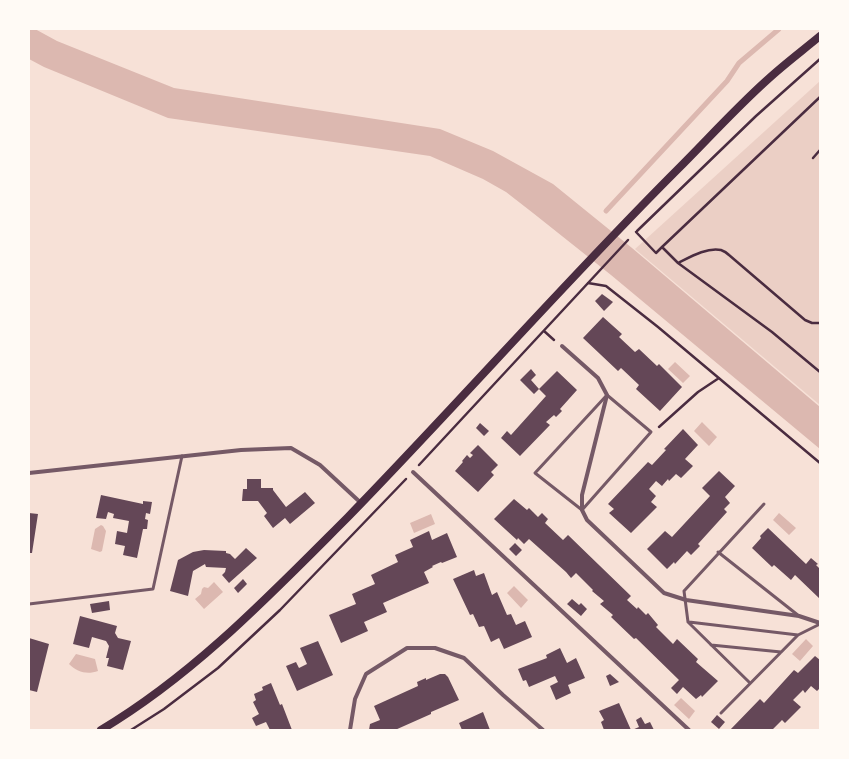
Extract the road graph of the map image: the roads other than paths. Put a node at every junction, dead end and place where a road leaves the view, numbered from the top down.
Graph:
1 (820, 36) edge
2 (562, 346) dead end
3 (607, 395) junction
4 (182, 456) junction
5 (413, 472) dead end
6 (29, 473) edge
7 (361, 503) junction
8 (764, 504) dead end
9 (582, 510) junction
10 (718, 552) junction
11 (686, 600) junction
12 (29, 604) edge
13 (799, 616) junction
14 (688, 622) junction
15 (820, 623) edge
16 (798, 634) junction
17 (711, 644) junction
18 (781, 652) junction
19 (750, 683) junction
20 (721, 713) dead end
21 (101, 730) edge
22 (350, 730) edge
23 (543, 730) edge
24 (689, 730) edge

1 - 7 main road
2 - 3 street
3 - 9 street
3 - 9 lane
3 - 9 lane
4 - 6 street
4 - 7 street
4 - 12 lane
5 - 24 street
7 - 21 main road
8 - 10 lane
9 - 11 street
10 - 11 lane
10 - 13 lane
11 - 13 street
11 - 14 lane
13 - 15 street
14 - 16 lane
14 - 17 lane
15 - 16 lane
16 - 18 lane
17 - 18 lane
17 - 19 lane
18 - 19 lane
19 - 20 lane
22 - 23 street

